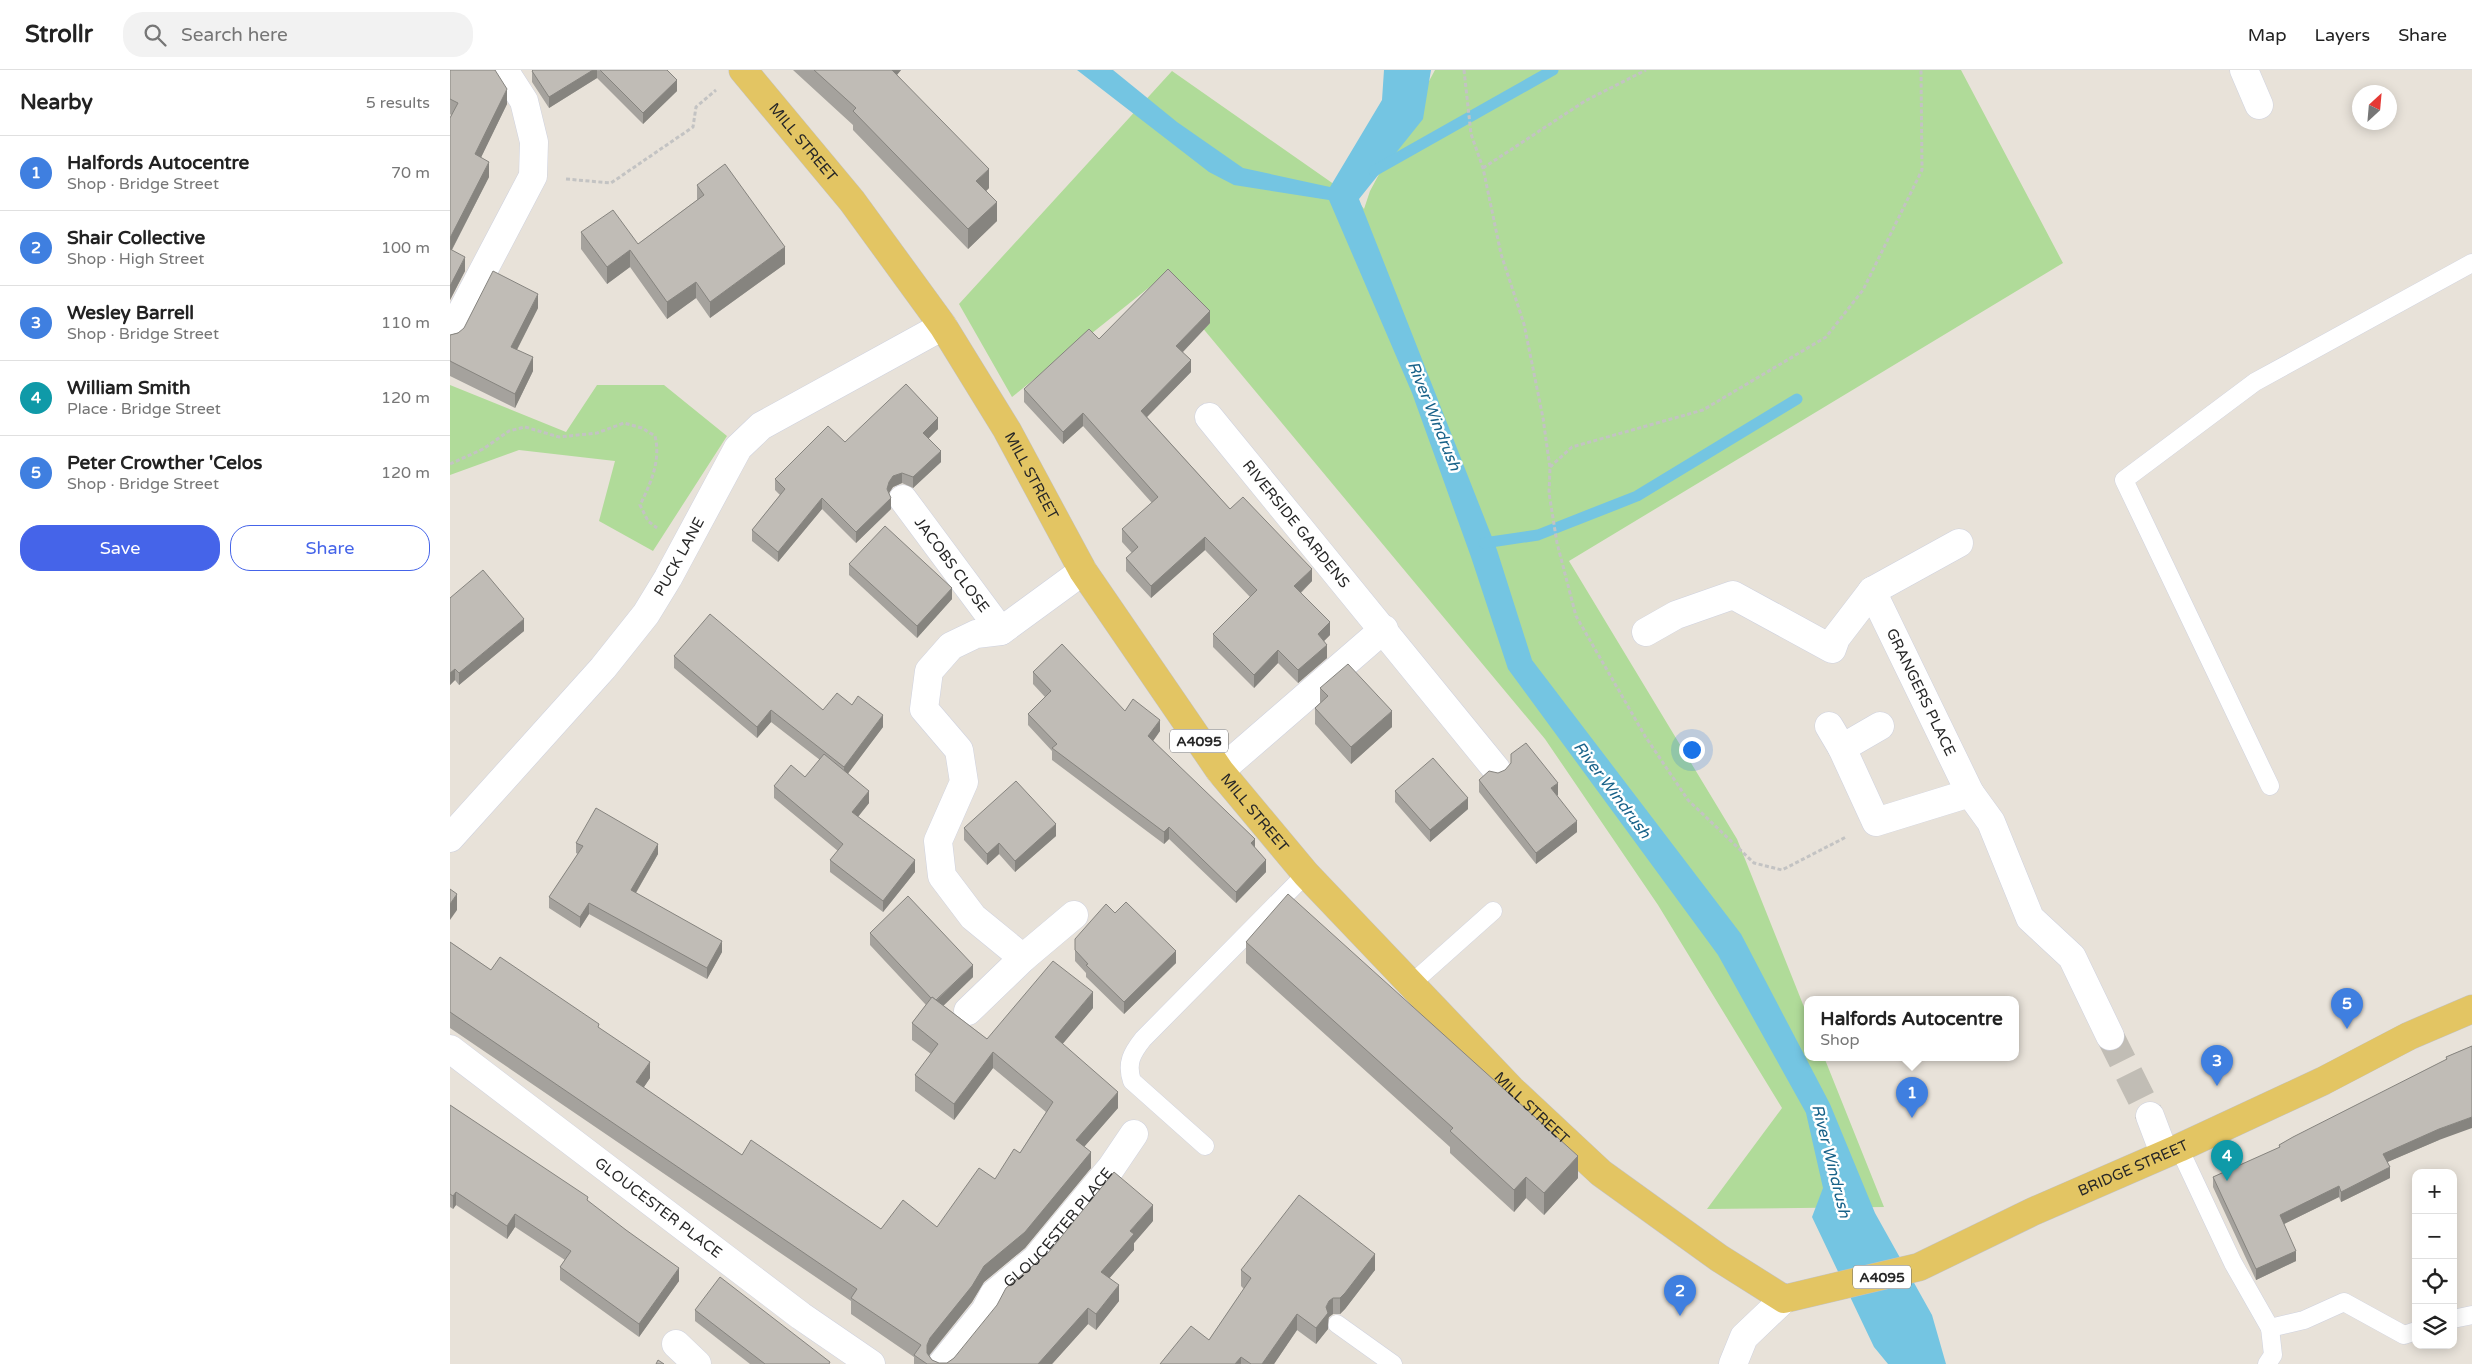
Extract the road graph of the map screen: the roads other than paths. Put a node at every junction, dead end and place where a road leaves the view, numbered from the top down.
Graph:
1 (504, 70) edge
2 (743, 70) edge
3 (2244, 70) edge
4 (2259, 105) dead end
5 (2472, 263) edge
6 (457, 304) edge
7 (943, 326) junction
8 (450, 334) edge
9 (1209, 417) dead end
10 (903, 499) dead end
11 (1959, 543) dead end
12 (1083, 571) junction
13 (1872, 591) junction
14 (1001, 630) junction
15 (1384, 630) junction
16 (1646, 632) dead end
17 (1880, 726) dead end
18 (1496, 769) dead end
19 (1220, 771) junction
20 (2270, 786) dead end
21 (1970, 794) junction
22 (450, 838) edge
23 (1306, 874) junction
24 (1493, 911) dead end
25 (1074, 915) dead end
26 (1023, 958) junction
27 (1410, 985) junction
28 (2472, 1009) edge
29 (968, 1012) dead end
30 (2110, 1036) tunnel mouth
31 (450, 1049) edge
32 (2150, 1116) tunnel mouth
33 (1134, 1134) dead end
34 (1205, 1146) dead end
35 (2172, 1151) junction
36 (1784, 1299) junction
37 (2472, 1315) edge
38 (2457, 1318) edge
39 (1337, 1324) edge
40 (2270, 1328) junction
41 (2412, 1332) edge
42 (676, 1344) dead end
43 (845, 1356) edge
44 (697, 1364) edge
45 (871, 1364) edge
46 (942, 1364) edge
47 (1394, 1364) edge
48 (1734, 1364) edge
49 (2267, 1364) edge

1 - 6 street
2 - 7 main road, MILL STREET / A4095
3 - 4 street
5 - 20 lane
6 - 8 street
7 - 12 main road, MILL STREET / A4095
7 - 22 street, PUCK LANE
9 - 15 street, RIVERSIDE GARDENS
10 - 14 street, JACOBS CLOSE
11 - 13 street
12 - 14 street, JACOBS CLOSE
12 - 19 main road, MILL STREET / A4095
13 - 16 street
13 - 21 street, GRANGERS PLACE
14 - 26 street, JACOBS CLOSE
15 - 18 street, RIVERSIDE GARDENS
15 - 19 street
17 - 21 street
19 - 23 main road, MILL STREET / A4095
21 - 30 street, GRANGERS PLACE
23 - 27 main road, MILL STREET / A4095
23 - 34 lane
24 - 27 lane
25 - 26 street
26 - 29 street
27 - 36 main road, MILL STREET / A4095
28 - 35 main road, BRIDGE STREET / A4095
31 - 43 street, GLOUCESTER PLACE
32 - 35 street
33 - 46 street, GLOUCESTER PLACE
35 - 36 main road, BRIDGE STREET / A4095
35 - 40 lane
36 - 48 street
37 - 38 lane
39 - 47 lane
40 - 41 lane
40 - 49 lane
42 - 44 street
43 - 45 street, GLOUCESTER PLACE

